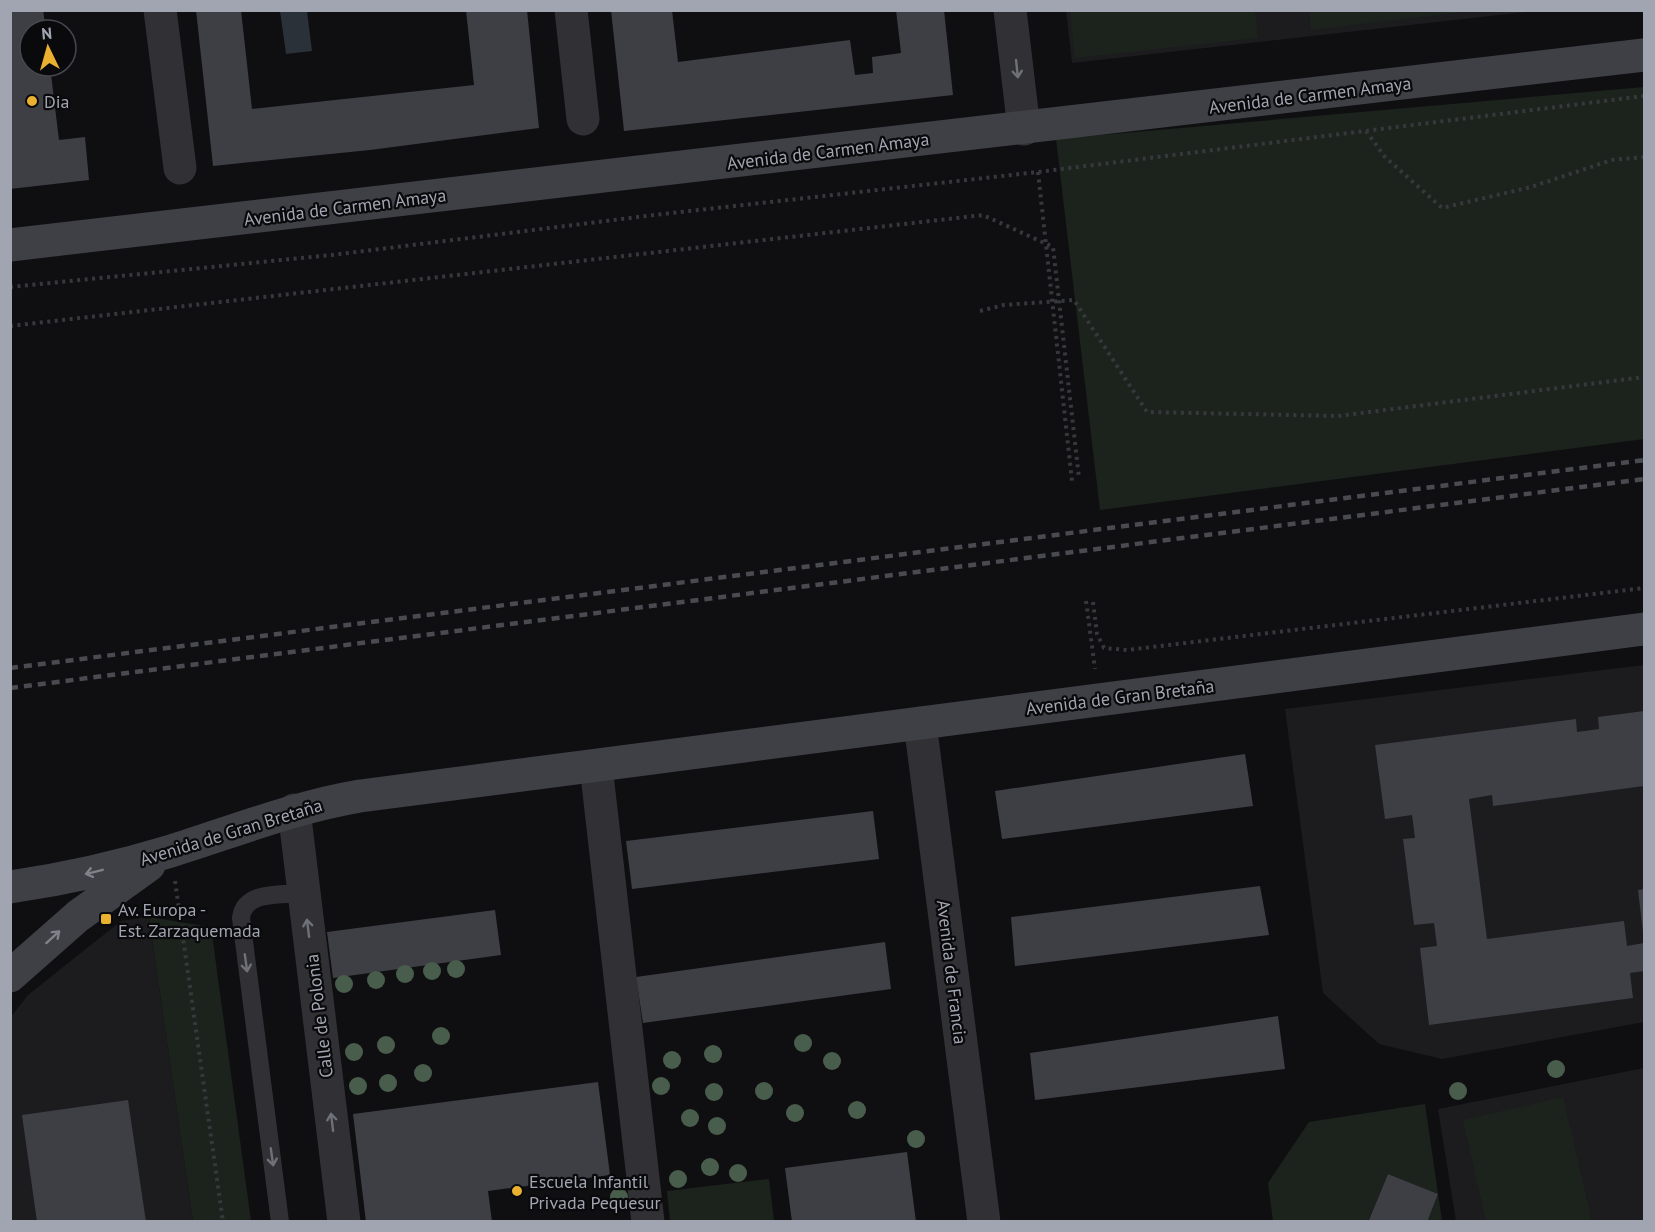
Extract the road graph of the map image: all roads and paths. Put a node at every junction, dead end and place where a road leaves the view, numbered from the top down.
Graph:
1 (160, 10) edge
2 (571, 10) edge
3 (1010, 10) edge
4 (1644, 55) edge
5 (1644, 96) edge
6 (584, 119) dead end
7 (1023, 129) junction
8 (1366, 131) junction
9 (1644, 158) edge
10 (180, 168) dead end
11 (1038, 172) junction
12 (1046, 243) junction
13 (10, 246) edge
14 (10, 287) edge
15 (1059, 301) junction
16 (1052, 302) junction
17 (980, 312) dead end
18 (10, 326) edge
19 (1644, 377) edge
20 (1079, 478) dead end
21 (1072, 481) dead end
22 (1644, 588) edge
23 (1086, 601) dead end
24 (1093, 602) dead end
25 (1644, 629) edge
26 (1101, 699) junction
27 (920, 723) junction
28 (596, 765) junction
29 (294, 810) junction
30 (171, 851) junction
31 (10, 887) edge
32 (304, 893) junction
33 (10, 976) edge
34 (223, 1221) edge
35 (280, 1221) edge
36 (344, 1221) edge
37 (648, 1221) edge
38 (984, 1221) edge

1 - 10 street
2 - 6 street
3 -> 7 street
4 - 7 street, Avenida de Carmen Amaya
5 - 8 path
7 - 13 street, Avenida de Carmen Amaya
8 - 9 path
8 - 11 path
11 - 12 path
11 - 14 path
12 - 15 path
12 - 16 path
12 - 18 path
15 - 16 path
15 - 19 path
15 - 20 path
16 - 17 path
16 - 21 path
22 - 24 path
23 - 26 path
25 - 26 street, Avenida de Gran Bretaña
26 - 27 street, Avenida de Gran Bretaña
27 - 28 street, Avenida de Gran Bretaña
27 - 38 street, Avenida de Francia
28 - 29 street, Avenida de Gran Bretaña
28 - 37 street
29 - 30 street, Avenida de Gran Bretaña
29 - 32 street, Calle de Polonia
30 -> 31 street, Avenida de Gran Bretaña
33 -> 30 street
30 - 34 path
32 -> 35 lane
36 -> 32 street, Calle de Polonia

